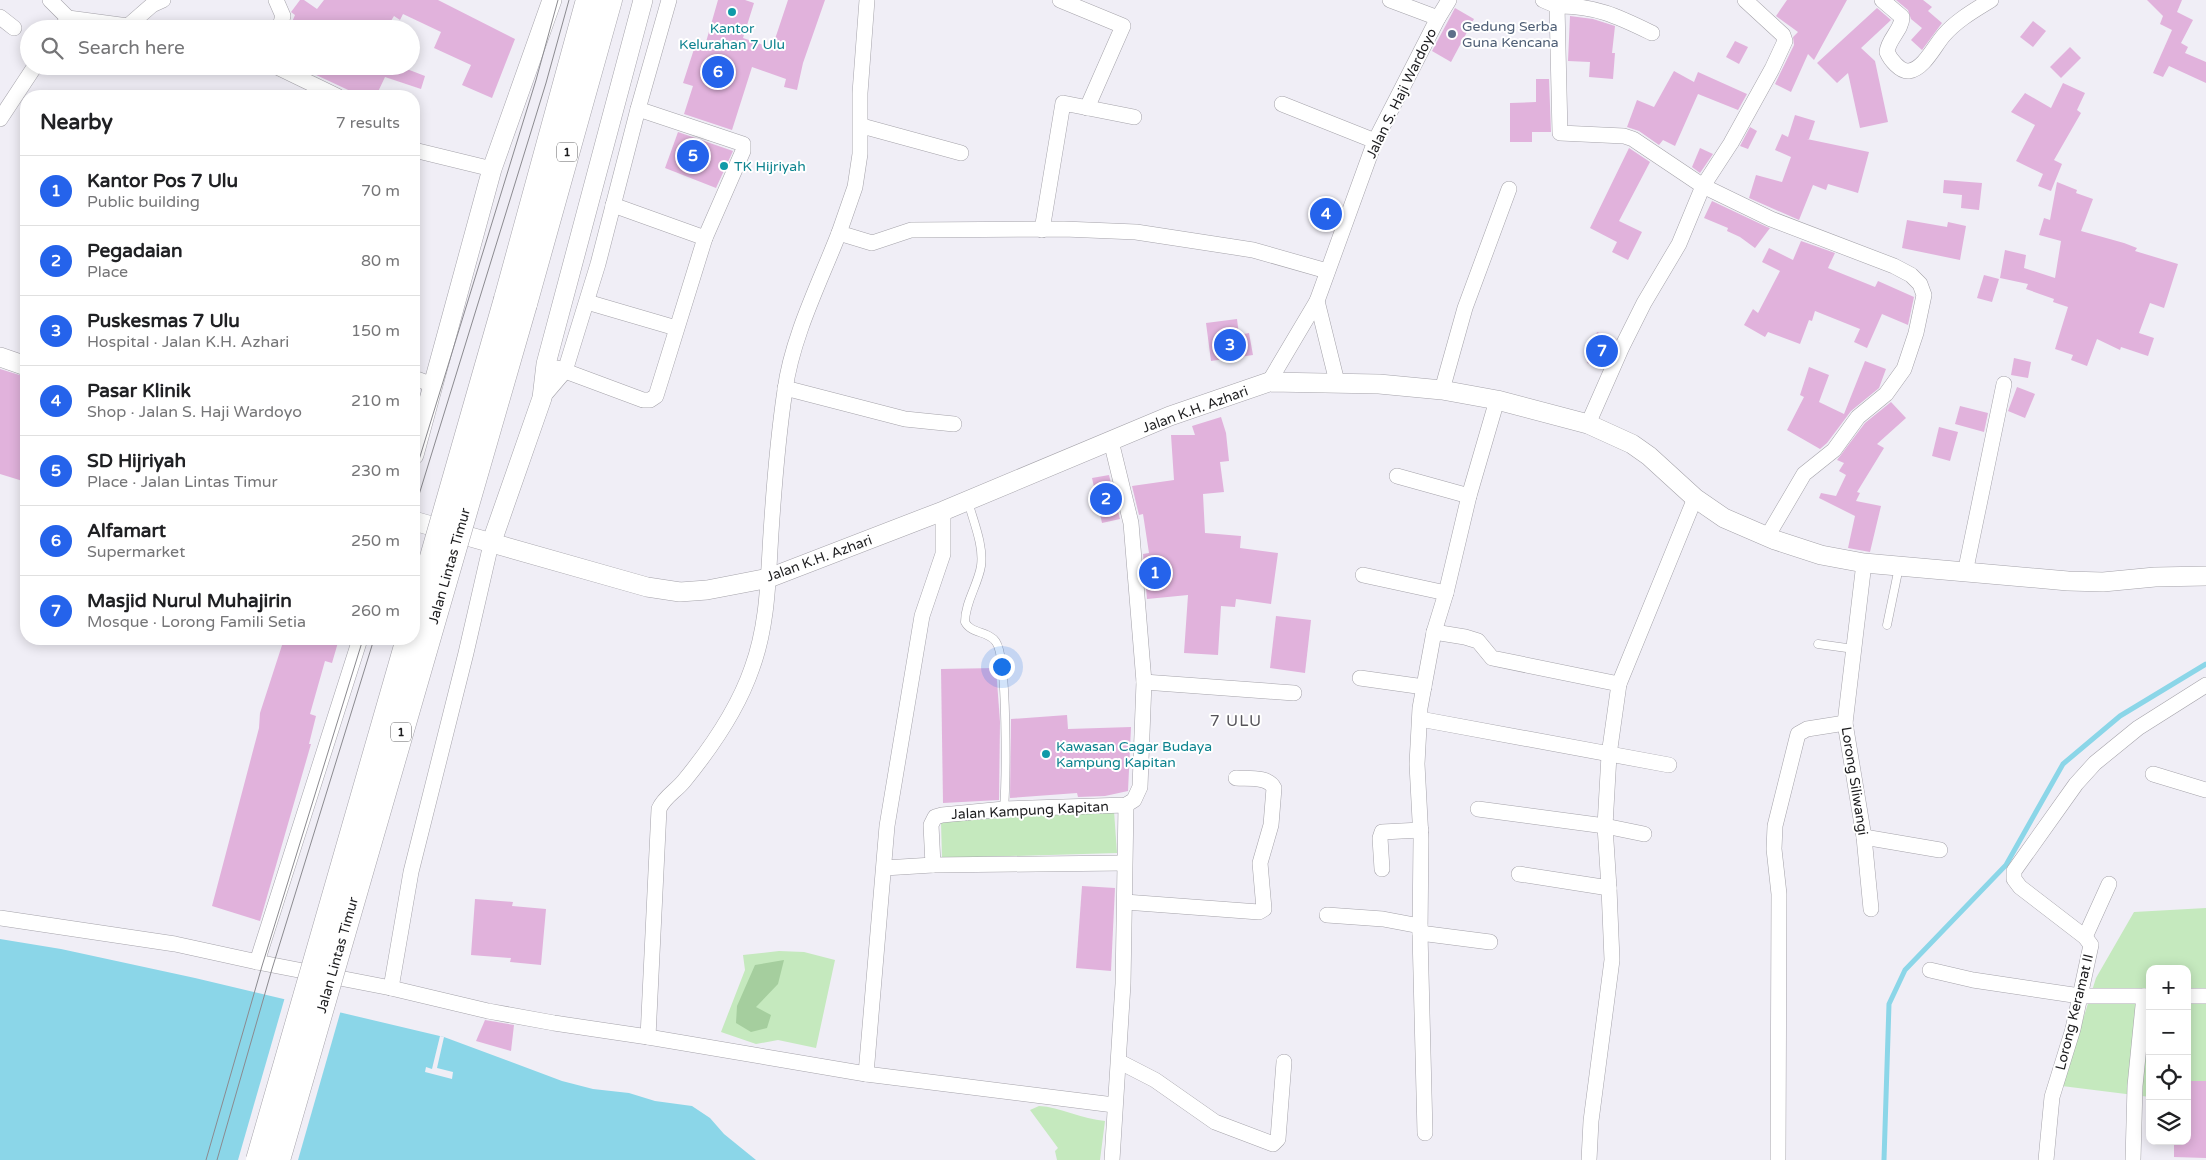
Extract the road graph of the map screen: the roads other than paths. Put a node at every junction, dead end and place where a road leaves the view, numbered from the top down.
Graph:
1 (50, 0) edge
2 (163, 0) edge
3 (276, 0) edge
4 (588, 0) edge
5 (610, 0) edge
6 (644, 0) edge
7 (670, 0) edge
8 (867, 0) edge
9 (1060, 0) edge
10 (1390, 0) edge
11 (1449, 0) edge
12 (1543, 0) edge
13 (1745, 0) edge
14 (1882, 0) edge
15 (1992, 0) edge
16 (550, 1) edge
17 (1557, 6) junction
18 (0, 17) edge
19 (1438, 18) junction
20 (63, 20) edge
21 (135, 20) edge
22 (281, 20) edge
23 (14, 28) dead end
24 (1652, 33) dead end
25 (29, 75) edge
26 (290, 75) edge
27 (314, 90) edge
28 (1282, 104) dead end
29 (1087, 108) junction
30 (638, 109) junction
31 (1134, 117) dead end
32 (0, 119) edge
33 (862, 126) junction
34 (1375, 141) junction
35 (420, 151) edge
36 (961, 152) dead end
37 (492, 169) junction
38 (1703, 186) junction
39 (1509, 189) dead end
40 (613, 205) junction
41 (1042, 230) junction
42 (840, 233) junction
43 (705, 238) junction
44 (1327, 271) junction
45 (1317, 300) junction
46 (515, 302) junction
47 (587, 302) junction
48 (676, 328) junction
49 (0, 357) edge
50 (20, 364) edge
51 (546, 364) junction
52 (565, 371) junction
53 (420, 380) edge
54 (1269, 382) junction
55 (1337, 382) junction
56 (2004, 384) dead end
57 (433, 385) junction
58 (785, 388) junction
59 (1442, 390) junction
60 (542, 398) junction
61 (1497, 400) junction
62 (954, 424) dead end
63 (1588, 424) junction
64 (420, 433) edge
65 (1111, 441) junction
66 (1397, 476) dead end
67 (1469, 496) junction
68 (968, 500) junction
69 (1701, 503) junction
70 (943, 511) junction
71 (420, 523) edge
72 (1767, 537) junction
73 (491, 544) junction
74 (1864, 564) junction
75 (1899, 567) junction
76 (1965, 573) junction
77 (1363, 575) dead end
78 (2206, 576) edge
79 (769, 578) junction
80 (1446, 593) junction
81 (420, 601) edge
82 (1887, 625) dead end
83 (1434, 632) junction
84 (1818, 644) dead end
85 (358, 645) edge
86 (406, 645) edge
87 (1854, 649) junction
88 (1360, 678) dead end
89 (1144, 682) junction
90 (1619, 684) junction
91 (2206, 685) edge
92 (1424, 687) junction
93 (1294, 694) dead end
94 (1420, 719) junction
95 (1845, 723) junction
96 (1609, 754) junction
97 (1669, 766) dead end
98 (2153, 774) dead end
99 (1236, 778) dead end
100 (2206, 790) edge
101 (1126, 805) junction
102 (1004, 809) junction
103 (1478, 809) dead end
104 (1606, 826) junction
105 (1421, 830) junction
106 (1644, 834) dead end
107 (1864, 837) junction
108 (1940, 850) dead end
109 (1124, 863) junction
110 (933, 865) junction
111 (884, 868) junction
112 (1382, 869) dead end
113 (1519, 874) dead end
114 (2109, 884) dead end
115 (1609, 888) junction
116 (1125, 899) junction
117 (1871, 909) dead end
118 (1326, 914) dead end
119 (0, 918) edge
120 (1420, 929) junction
121 (2085, 937) junction
122 (1490, 942) dead end
123 (257, 962) junction
124 (1930, 970) dead end
125 (391, 988) junction
126 (2080, 996) junction
127 (2146, 996) edge
128 (2191, 996) edge
129 (2206, 996) edge
130 (2146, 1004) edge
131 (648, 1037) junction
132 (1120, 1062) junction
133 (1284, 1062) dead end
134 (866, 1074) junction
135 (1114, 1105) dead end
136 (1425, 1133) dead end
137 (258, 1160) edge
138 (278, 1160) edge
139 (1112, 1160) edge
140 (1589, 1160) edge
141 (1778, 1160) edge
142 (2046, 1160) edge
143 (2133, 1160) edge

1 - 20 street
2 - 21 street
3 - 22 street
4 - 46 highway, Jalan Lintas Timur / 1
5 - 46 highway, Jalan Lintas Timur / 1
6 - 51 street
7 - 30 street
8 - 33 street
9 - 29 street
10 - 19 street
11 - 19 street, Jalan S. Haji Wardoyo
12 - 17 street
13 - 38 street
14 - 15 street
16 - 37 street
17 - 24 street
17 - 38 street
18 - 23 street
19 - 34 street, Jalan S. Haji Wardoyo
25 - 32 street
26 - 27 street
28 - 34 street
29 - 31 street
29 - 41 street
30 - 40 street
30 - 43 street
33 - 36 street
33 - 42 street
34 - 44 street, Jalan S. Haji Wardoyo
35 - 37 street
37 - 57 street
38 - 63 street
38 - 72 street
39 - 59 street
40 - 43 street
40 - 47 street
41 - 42 street
41 - 44 street
42 - 58 street
43 - 48 street
44 - 45 street, Jalan S. Haji Wardoyo
45 - 54 street, Jalan S. Haji Wardoyo
45 - 55 street
46 - 81 highway, Jalan Lintas Timur / 1, bridge
46 - 138 highway, Jalan Lintas Timur / 1, bridge
47 - 48 street
47 - 52 street
48 - 52 street
49 - 50 street
51 - 52 street
51 - 60 street
52 - 60 street
53 - 57 street
54 - 55 street, Jalan K.H. Azhari
54 - 65 street, Jalan K.H. Azhari
55 - 59 street, Jalan K.H. Azhari
56 - 76 street
57 - 64 street
58 - 62 street
58 - 79 street
59 - 61 street, Jalan K.H. Azhari
60 - 73 street
61 - 63 street, Jalan K.H. Azhari
61 - 67 street
63 - 69 street, Jalan K.H. Azhari
65 - 68 street, Jalan K.H. Azhari
65 - 89 street, Jalan Kampung Kapitan
66 - 67 street
67 - 80 street
68 - 70 street, Jalan K.H. Azhari
68 - 102 lane
69 - 72 street, Jalan K.H. Azhari
69 - 90 street
70 - 79 street, Jalan K.H. Azhari
70 - 111 street
71 - 73 street, Jalan K.H. Azhari
72 - 74 street, Jalan K.H. Azhari
73 - 79 street, Jalan K.H. Azhari
73 - 125 street
74 - 75 street, Jalan K.H. Azhari
74 - 87 street, Lorong Siliwangi
75 - 76 street, Jalan K.H. Azhari
75 - 82 lane
76 - 78 street, Jalan K.H. Azhari
77 - 80 street
79 - 131 street
80 - 83 street
83 - 90 street
83 - 92 street
84 - 87 lane
85 - 123 street
86 - 137 highway, Jalan Lintas Timur / 1, bridge
87 - 95 street, Lorong Siliwangi
88 - 92 street
89 - 93 street
89 - 101 street, Jalan Kampung Kapitan
90 - 96 street
91 - 121 street, Lorong Keramat II
92 - 94 street
94 - 96 street
94 - 105 street
95 - 107 street, Lorong Siliwangi
95 - 141 street
96 - 97 street
96 - 104 street
98 - 100 street
99 - 116 street
101 - 102 street, Jalan Kampung Kapitan
101 - 109 street, Jalan Kampung Kapitan
102 - 110 street, Jalan Kampung Kapitan
103 - 104 street
104 - 106 street
104 - 115 street
105 - 112 street
105 - 120 street
107 - 108 street
107 - 117 street, Lorong Siliwangi
109 - 110 street
109 - 116 street, Jalan Kampung Kapitan
110 - 111 street
111 - 134 street
113 - 115 street
114 - 121 street
115 - 140 street
116 - 132 street, Jalan Kampung Kapitan
118 - 120 street
119 - 123 street
120 - 122 street
120 - 136 street
121 - 126 street, Lorong Keramat II
123 - 125 street
124 - 126 street
125 - 131 street
126 - 127 street
126 - 142 street, Lorong Keramat II
128 - 129 street
130 - 143 street
131 - 134 street
132 - 133 street
132 - 139 street, Jalan Kampung Kapitan
134 - 135 street

